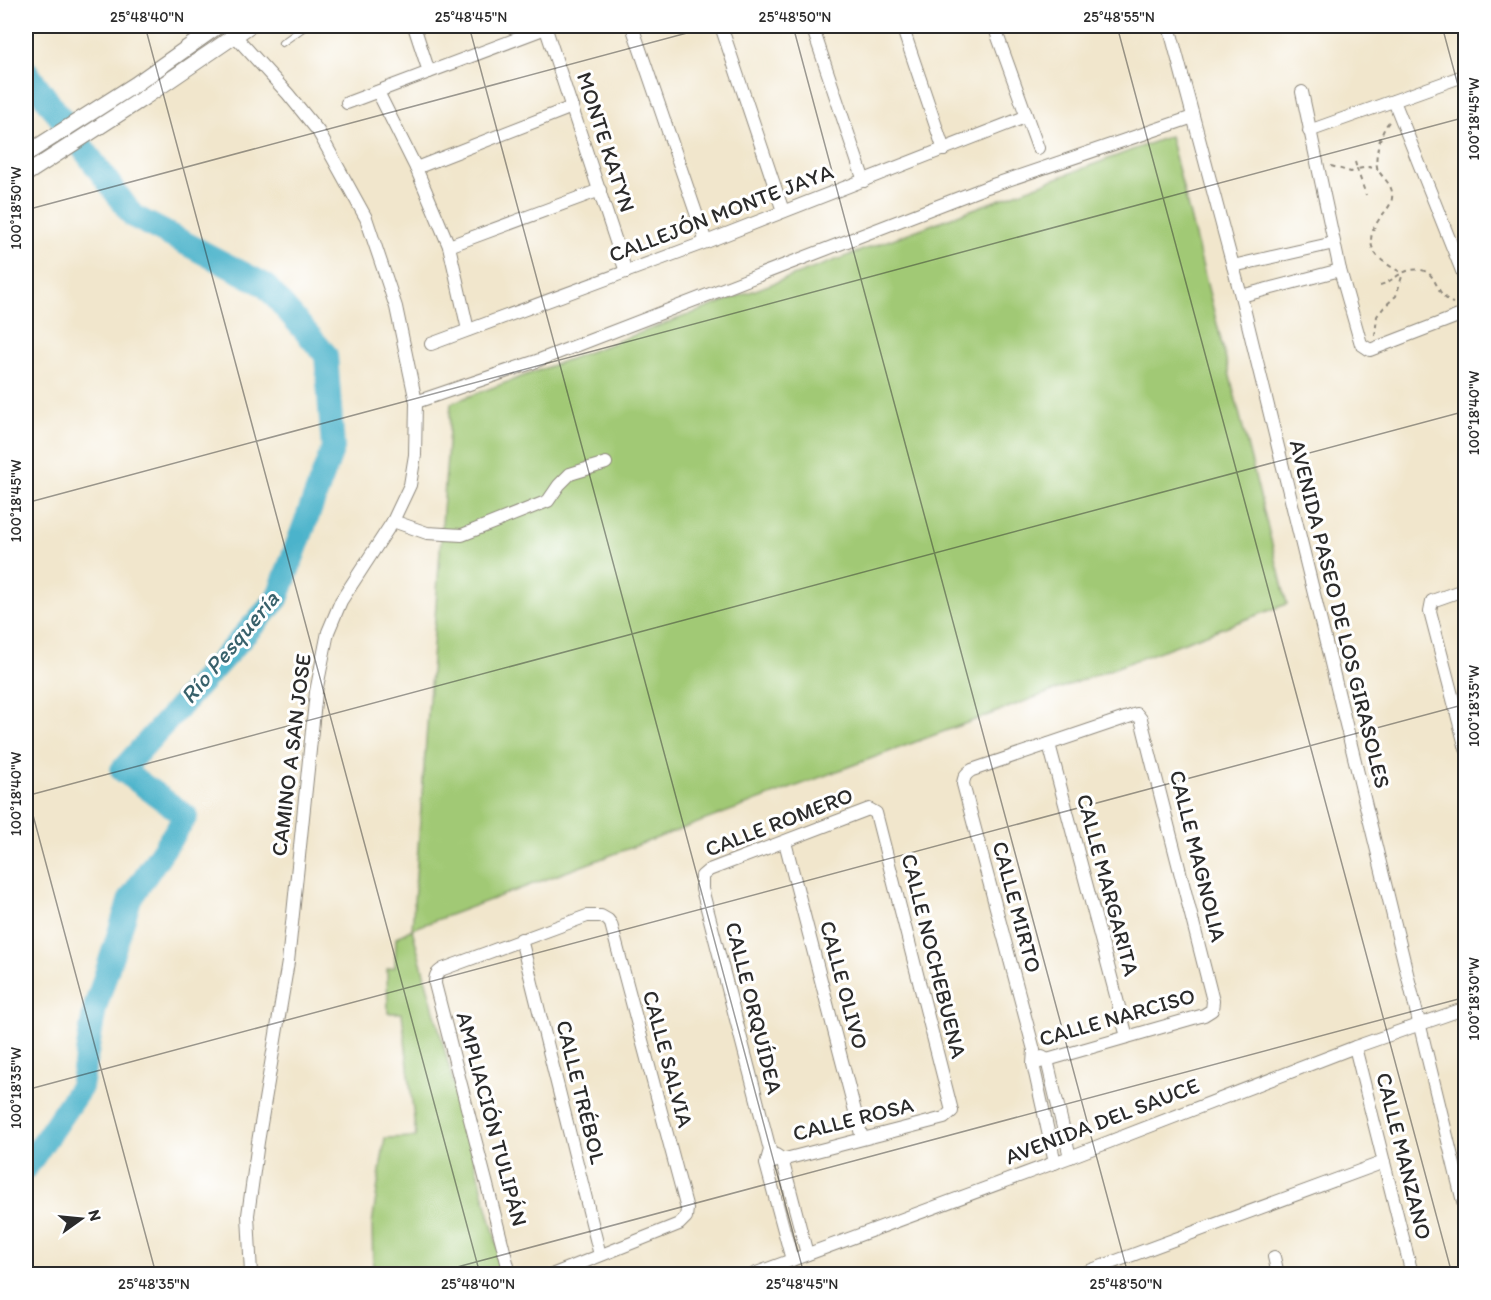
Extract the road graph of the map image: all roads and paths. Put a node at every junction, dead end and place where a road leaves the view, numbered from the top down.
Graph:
1 (218, 26) edge
2 (249, 26) edge
3 (306, 26) edge
4 (414, 26) edge
5 (632, 26) edge
6 (721, 26) edge
7 (812, 26) edge
8 (902, 26) edge
9 (994, 26) edge
10 (1168, 26) edge
11 (546, 27) edge
12 (230, 31) edge
13 (282, 43) dead end
14 (429, 72) junction
15 (1466, 75) edge
16 (378, 92) junction
17 (1302, 92) dead end
18 (347, 103) dead end
19 (572, 107) junction
20 (1396, 107) junction
21 (1025, 117) junction
22 (1193, 117) junction
23 (1310, 130) junction
24 (1038, 148) dead end
25 (944, 150) junction
26 (26, 154) edge
27 (1355, 162) dead end
28 (1331, 166) dead end
29 (416, 168) junction
30 (1357, 169) junction
31 (1378, 169) junction
32 (26, 174) edge
33 (864, 181) junction
34 (600, 190) junction
35 (1366, 195) dead end
36 (783, 211) junction
37 (706, 242) junction
38 (1334, 243) junction
39 (449, 246) junction
40 (1233, 266) junction
41 (1340, 270) junction
42 (626, 272) junction
43 (1403, 273) junction
44 (1466, 281) edge
45 (1380, 285) dead end
46 (1241, 296) junction
47 (1463, 314) edge
48 (468, 330) junction
49 (1374, 338) dead end
50 (431, 344) dead end
51 (416, 402) junction
52 (606, 463) dead end
53 (393, 521) junction
54 (1466, 589) edge
55 (1048, 744) junction
56 (1466, 749) edge
57 (873, 810) joint
58 (785, 842) junction
59 (702, 876) joint
60 (521, 939) junction
61 (1466, 1008) edge
62 (1212, 1010) joint
63 (1419, 1023) junction
64 (1127, 1037) junction
65 (1355, 1047) junction
66 (1035, 1050) junction
67 (1047, 1060) junction
68 (1033, 1064) junction
69 (950, 1114) joint
70 (862, 1138) junction
71 (770, 1150) junction
72 (1070, 1157) junction
73 (782, 1159) junction
74 (1055, 1162) junction
75 (1384, 1162) junction
76 (766, 1164) junction
77 (1466, 1214) edge
78 (807, 1254) junction
79 (600, 1256) junction
80 (1274, 1257) dead end
81 (792, 1260) junction
82 (511, 1273) edge
83 (251, 1275) edge
84 (554, 1275) edge
85 (754, 1275) edge
86 (1081, 1275) edge
87 (1278, 1275) edge
88 (1412, 1275) edge

1 - 26 street
2 - 12 street
3 - 13 lane
4 - 14 street
5 - 37 street
6 - 36 street
7 - 33 street
8 - 25 street
9 - 21 street
10 - 22 street, AVENIDA PASEO DE LOS GIRASOLES
11 - 14 street
11 - 19 street, MONTE KATYN
12 - 32 street
12 - 51 street, CAMINO A SAN JOSE
14 - 16 street
15 - 20 street
16 - 18 street
16 - 29 street
17 - 23 street
19 - 29 street
19 - 34 street, MONTE KATYN
20 - 23 street
20 - 31 path
20 - 44 street
21 - 24 street
21 - 25 street, CALLEJÓN MONTE JAYA
22 - 40 street, AVENIDA PASEO DE LOS GIRASOLES
22 - 51 street
23 - 38 street
25 - 33 street, CALLEJÓN MONTE JAYA
27 - 30 path
28 - 30 path
29 - 39 street
30 - 31 path
30 - 35 path
31 - 43 path
33 - 36 street, CALLEJÓN MONTE JAYA
34 - 39 street
34 - 42 street, MONTE KATYN
36 - 37 street, CALLEJÓN MONTE JAYA
37 - 42 street, CALLEJÓN MONTE JAYA
38 - 40 street
38 - 41 street
39 - 48 street
40 - 46 street, AVENIDA PASEO DE LOS GIRASOLES
41 - 46 street
41 - 47 street
42 - 48 street, CALLEJÓN MONTE JAYA
43 - 45 path
43 - 47 path
43 - 49 path
46 - 63 street, AVENIDA PASEO DE LOS GIRASOLES
48 - 50 street, CALLEJÓN MONTE JAYA
51 - 53 street, CAMINO A SAN JOSE
52 - 53 street
53 - 83 street, CAMINO A SAN JOSE
54 - 56 street
55 - 62 street, CALLE MAGNOLIA
55 - 64 street, CALLE MARGARITA
55 - 66 street, CALLE MIRTO
57 - 58 street, CALLE ROMERO
57 - 69 street, CALLE NOCHEBUENA
58 - 59 street, CALLE ROMERO
58 - 70 street, CALLE OLIVO
59 - 71 street, CALLE ORQUÍDEA
60 - 79 street, CALLE TRÉBOL
60 - 79 street, CALLE SALVIA
60 - 82 street, AMPLIACIÓN TULIPÁN
61 - 63 street, AVENIDA DEL SAUCE
62 - 64 street, CALLE NARCISO
63 - 65 street, AVENIDA DEL SAUCE
63 - 77 street, AVENIDA PASEO DE LOS GIRASOLES
64 - 67 street, CALLE NARCISO
65 - 72 street, AVENIDA DEL SAUCE
65 - 75 street, CALLE MANZANO
66 - 67 street
66 - 68 street, CALLE MIRTO
67 - 68 street, CALLE NARCISO
67 - 72 street
68 - 74 street, CALLE MIRTO
69 - 70 street, CALLE ROSA
70 - 73 street, CALLE ROSA
71 - 73 street
71 - 76 street
72 - 74 street, AVENIDA DEL SAUCE
73 - 76 street, CALLE ROSA
73 - 78 street
74 - 78 street, AVENIDA DEL SAUCE
75 - 86 street
75 - 88 street, CALLE MANZANO
76 - 81 street
78 - 81 street, AVENIDA DEL SAUCE
79 - 84 street
80 - 87 street
81 - 85 street, AVENIDA DEL SAUCE

